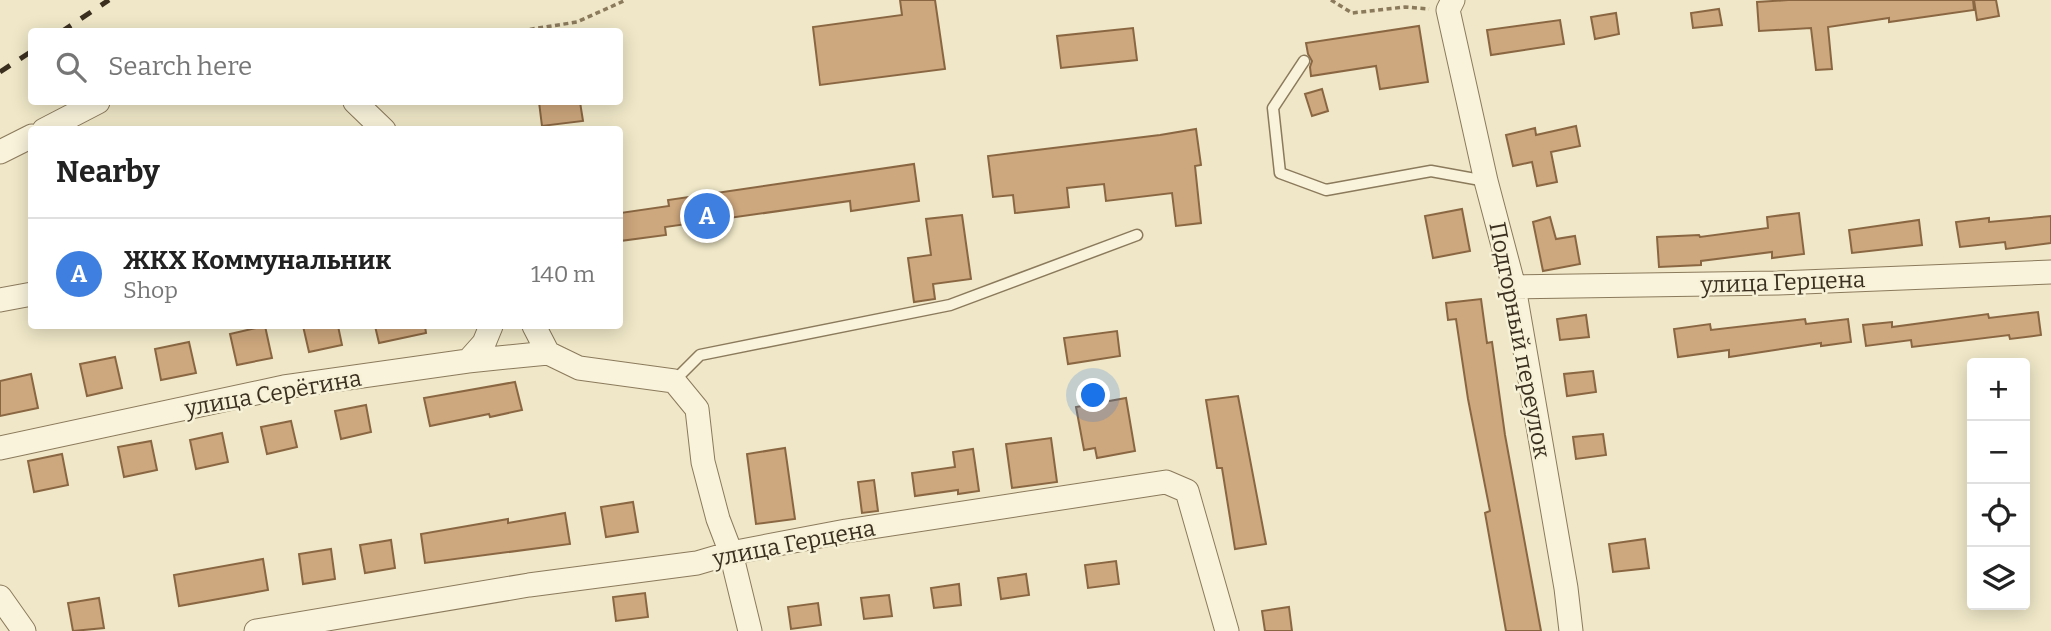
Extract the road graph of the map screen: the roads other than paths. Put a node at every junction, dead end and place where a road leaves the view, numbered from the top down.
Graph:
1 (1450, 5) edge
2 (1304, 61) dead end
3 (92, 105) edge
4 (358, 105) edge
5 (52, 126) edge
6 (380, 126) edge
7 (28, 138) edge
8 (0, 152) edge
9 (1486, 181) junction
10 (1137, 235) dead end
11 (2051, 272) edge
12 (1514, 287) junction
13 (28, 295) edge
14 (0, 300) edge
15 (490, 329) edge
16 (536, 329) edge
17 (548, 353) junction
18 (468, 361) junction
19 (674, 381) junction
20 (0, 448) edge
21 (731, 553) junction
22 (0, 597) edge
23 (24, 631) edge
24 (256, 631) edge
25 (750, 631) edge
26 (1227, 631) edge
27 (1571, 631) edge

1 - 9 street, Подгорный переулок
2 - 9 lane
3 - 5 street
4 - 6 street
7 - 8 street
9 - 12 street, Подгорный переулок
10 - 19 lane
11 - 12 street, улица Герцена
12 - 27 street, Подгорный переулок
13 - 14 street
15 - 18 street
16 - 17 street
17 - 18 street, улица Серёгина
17 - 19 street
18 - 20 street, улица Серёгина
19 - 21 street
21 - 24 street, улица Герцена
21 - 25 street
21 - 26 street, улица Герцена
22 - 23 street

